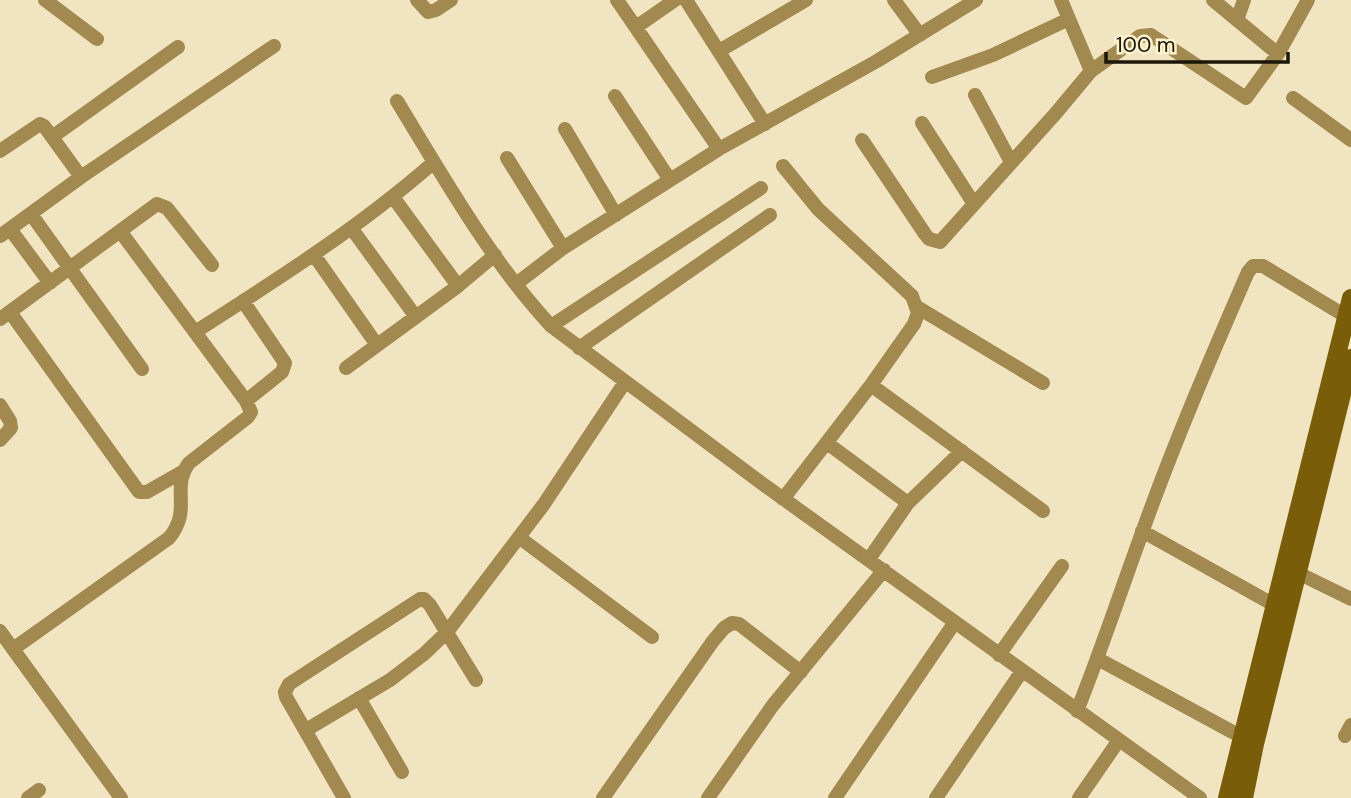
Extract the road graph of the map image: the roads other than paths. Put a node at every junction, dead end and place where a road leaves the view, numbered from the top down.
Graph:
1 (45, 0) edge
2 (417, 0) edge
3 (451, 0) edge
4 (617, 0) edge
5 (686, 0) edge
6 (806, 0) edge
7 (894, 0) edge
8 (976, 0) edge
9 (1061, 0) edge
10 (1213, 0) edge
11 (1244, 0) edge
12 (1308, 0) edge
13 (670, 1) edge
14 (957, 4) edge
15 (1069, 19) junction
16 (1237, 20) junction
17 (636, 27) junction
18 (920, 34) junction
19 (97, 39) dead end
20 (274, 46) dead end
21 (178, 47) dead end
22 (719, 51) junction
23 (1278, 54) junction
24 (1091, 71) junction
25 (932, 77) dead end
26 (615, 96) dead end
27 (975, 96) dead end
28 (1293, 98) dead end
29 (397, 101) dead end
30 (922, 123) dead end
31 (765, 124) junction
32 (565, 129) dead end
33 (52, 138) junction
34 (862, 139) dead end
35 (1351, 140) edge
36 (719, 149) junction
37 (0, 151) edge
38 (507, 158) dead end
39 (434, 162) junction
40 (1011, 162) junction
41 (783, 166) dead end
42 (81, 177) junction
43 (670, 180) junction
44 (761, 188) dead end
45 (393, 197) junction
46 (974, 204) junction
47 (31, 214) junction
48 (616, 215) junction
49 (770, 215) dead end
50 (352, 229) junction
51 (120, 231) junction
52 (5, 233) edge
53 (563, 248) junction
54 (495, 255) junction
55 (314, 256) junction
56 (212, 265) dead end
57 (71, 267) junction
58 (50, 283) junction
59 (516, 284) junction
60 (458, 286) junction
61 (1351, 298) edge
62 (243, 301) junction
63 (917, 307) junction
64 (5, 316) edge
65 (416, 317) junction
66 (1347, 317) junction
67 (551, 326) junction
68 (195, 332) junction
69 (377, 345) junction
70 (579, 348) junction
71 (1351, 358) edge
72 (346, 368) dead end
73 (142, 369) dead end
74 (1349, 378) edge
75 (625, 382) junction
76 (1044, 383) dead end
77 (871, 385) junction
78 (246, 401) junction
79 (0, 405) edge
80 (0, 440) edge
81 (827, 443) junction
82 (961, 451) junction
83 (182, 472) junction
84 (783, 499) junction
85 (908, 503) junction
86 (1043, 511) dead end
87 (1142, 531) junction
88 (520, 538) junction
89 (869, 559) junction
90 (1062, 566) dead end
91 (884, 570) junction
92 (1298, 573) junction
93 (1351, 599) edge
94 (1274, 605) junction
95 (955, 622) junction
96 (0, 631) edge
97 (447, 632) junction
98 (652, 637) dead end
99 (13, 649) junction
100 (999, 654) junction
101 (1098, 659) junction
102 (801, 671) junction
103 (1022, 671) junction
104 (476, 680) dead end
105 (359, 698) junction
106 (1077, 711) junction
107 (306, 730) junction
108 (1119, 740) junction
109 (1248, 740) junction
110 (402, 772) dead end
111 (121, 798) edge
112 (344, 798) edge
113 (603, 798) edge
114 (708, 798) edge
115 (835, 798) edge
116 (936, 798) edge
117 (1079, 798) edge
118 (1200, 798) edge
119 (1227, 798) edge
120 (1244, 798) edge

1 - 19 street
2 - 3 street
4 - 17 street
5 - 22 street
6 - 22 street
7 - 18 street
8 - 14 street
9 - 15 street
10 - 16 street
11 - 16 street
12 - 23 street
13 - 17 street
14 - 18 street
15 - 24 street
15 - 25 street
16 - 23 street
17 - 36 street
18 - 31 street
20 - 42 street
21 - 33 street
22 - 31 street
23 - 24 street
24 - 40 street
26 - 43 street
27 - 40 street
28 - 35 street
29 - 39 street
30 - 46 street
31 - 36 street
32 - 48 street
33 - 37 street
33 - 42 street
34 - 46 street
36 - 43 street
38 - 53 street
39 - 45 street
39 - 54 street
40 - 46 street
41 - 63 street
42 - 47 street
43 - 48 street
44 - 67 street
45 - 50 street
45 - 60 street
47 - 52 street
47 - 57 street
48 - 53 street
49 - 70 street
50 - 55 street
50 - 65 street
51 - 56 street
51 - 57 street
51 - 68 street
52 - 58 street
53 - 59 street
54 - 59 street
54 - 60 street
55 - 62 street
55 - 69 street
57 - 58 street
57 - 73 street
58 - 64 street
59 - 67 street
60 - 65 street
61 - 66 main road
62 - 68 street
62 - 78 street
63 - 76 street
63 - 77 street
64 - 83 street
65 - 69 street
66 - 87 street
66 - 94 main road
67 - 70 street
68 - 78 street
69 - 72 street
70 - 75 street
71 - 74 main road
74 - 92 main road
75 - 84 street
75 - 88 street
77 - 81 street
77 - 82 street
78 - 83 street
79 - 80 street
81 - 84 street
81 - 85 street
82 - 85 street
82 - 86 street
83 - 99 street
84 - 89 street
85 - 89 street
87 - 94 street
87 - 101 street
88 - 97 street
88 - 98 street
89 - 91 street
90 - 100 street
91 - 95 street
91 - 102 street
92 - 93 street
92 - 109 main road
94 - 109 main road
95 - 100 street
95 - 115 street
96 - 99 street
97 - 104 street
97 - 105 street
97 - 107 street
99 - 111 street
100 - 103 street
101 - 106 street
101 - 109 street
102 - 113 street
102 - 114 street
103 - 106 street
103 - 116 street
105 - 107 street
105 - 110 street
106 - 108 street
107 - 112 street
108 - 117 street
108 - 118 street
109 - 119 main road
109 - 120 main road

